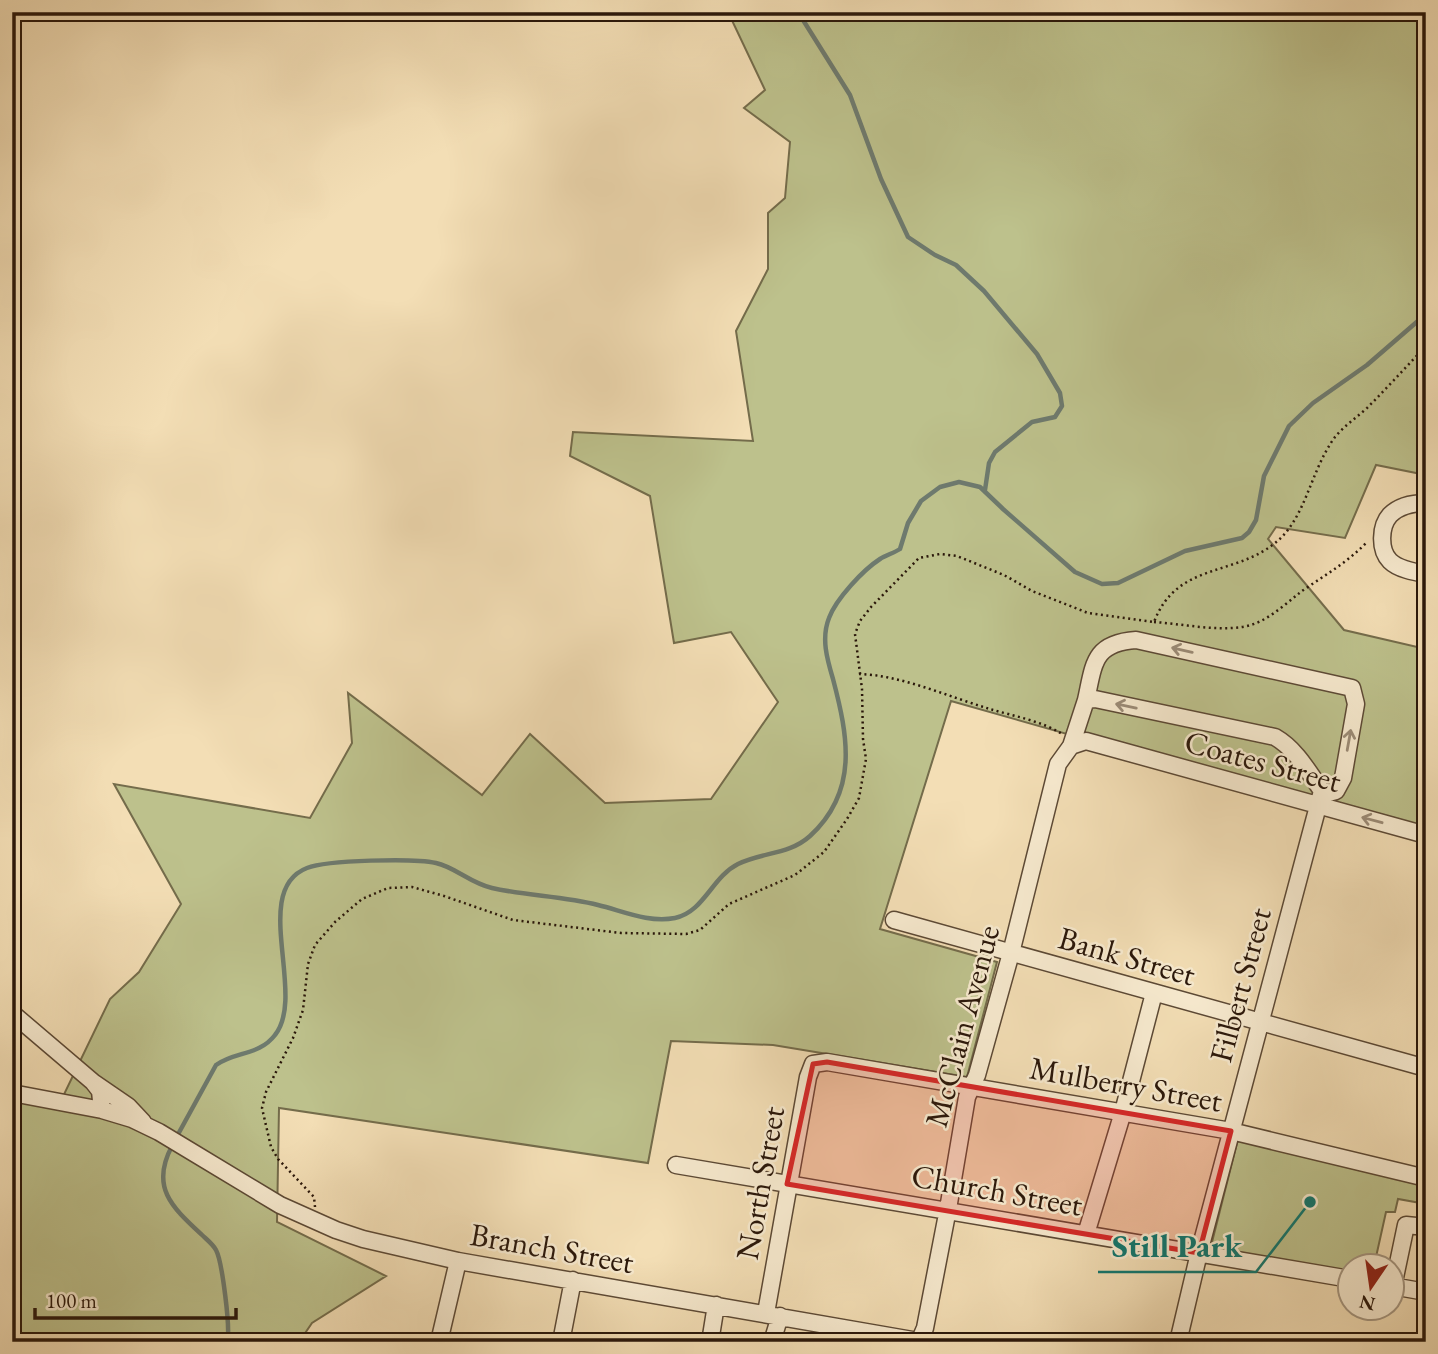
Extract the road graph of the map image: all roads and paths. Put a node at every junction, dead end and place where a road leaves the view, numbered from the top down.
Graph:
1 (1426, 346) edge
2 (1426, 503) edge
3 (1370, 539) dead end
4 (1426, 574) edge
5 (1154, 622) junction
6 (859, 674) junction
7 (1086, 700) junction
8 (1076, 744) junction
9 (1319, 800) junction
10 (1426, 835) edge
11 (894, 920) dead end
12 (1011, 953) junction
13 (1154, 993) junction
14 (12, 1013) edge
15 (1259, 1022) junction
16 (813, 1064) joint
17 (1426, 1068) edge
18 (93, 1082) junction
19 (971, 1086) junction
20 (12, 1093) edge
21 (102, 1110) junction
22 (1123, 1112) junction
23 (153, 1129) junction
24 (1231, 1131) junction
25 (676, 1165) dead end
26 (1426, 1178) edge
27 (787, 1184) junction
28 (948, 1209) junction
29 (312, 1219) junction
30 (1426, 1227) edge
31 (1086, 1234) junction
32 (1400, 1252) edge
33 (1199, 1253) junction
34 (458, 1261) junction
35 (1336, 1277) edge
36 (573, 1280) junction
37 (1406, 1289) edge
38 (1426, 1292) edge
39 (716, 1305) junction
40 (773, 1314) junction
41 (921, 1341) edge
42 (439, 1342) edge
43 (561, 1342) edge
44 (710, 1342) edge
45 (772, 1342) edge
46 (1178, 1342) edge

1 - 5 path
2 - 4 street
3 - 5 path
5 - 6 path
6 - 8 path
6 - 29 path
7 - 8 street, McClain Avenue
9 -> 7 street
9 -> 7 street, McClain Avenue
8 - 9 street, Coates Street
8 - 12 street, McClain Avenue
10 -> 9 street, Coates Street
9 - 15 street, Filbert Street
11 - 12 street, Bank Street
12 - 13 street, Bank Street
12 - 19 street, McClain Avenue
13 - 15 street, Bank Street
13 - 22 street
14 - 18 street
15 - 17 street, Bank Street
15 - 24 street, Filbert Street
16 - 19 street, Mulberry Street
16 - 27 street, North Street
18 - 21 street
18 - 23 street
19 - 22 street, Mulberry Street
19 - 28 street, McClain Avenue
20 - 21 street
21 - 23 street
22 - 24 street, Mulberry Street
22 - 31 street
23 - 29 street, Branch Street
24 - 26 street, Mulberry Street
24 - 33 street, Filbert Street
25 - 27 street, Church Street
27 - 28 street, Church Street
27 - 40 street, North Street
28 - 31 street, Church Street
28 - 41 street, McClain Avenue
29 - 34 street, Branch Street
30 - 32 street
31 - 33 street, Church Street
33 - 35 street, Church Street
33 - 46 street, Filbert Street
34 - 36 street, Branch Street
34 - 42 street
36 - 39 street, Branch Street
36 - 43 street
37 - 38 street
39 - 40 street, Branch Street
39 - 44 street
40 - 41 street, Branch Street
40 - 45 street, North Street

